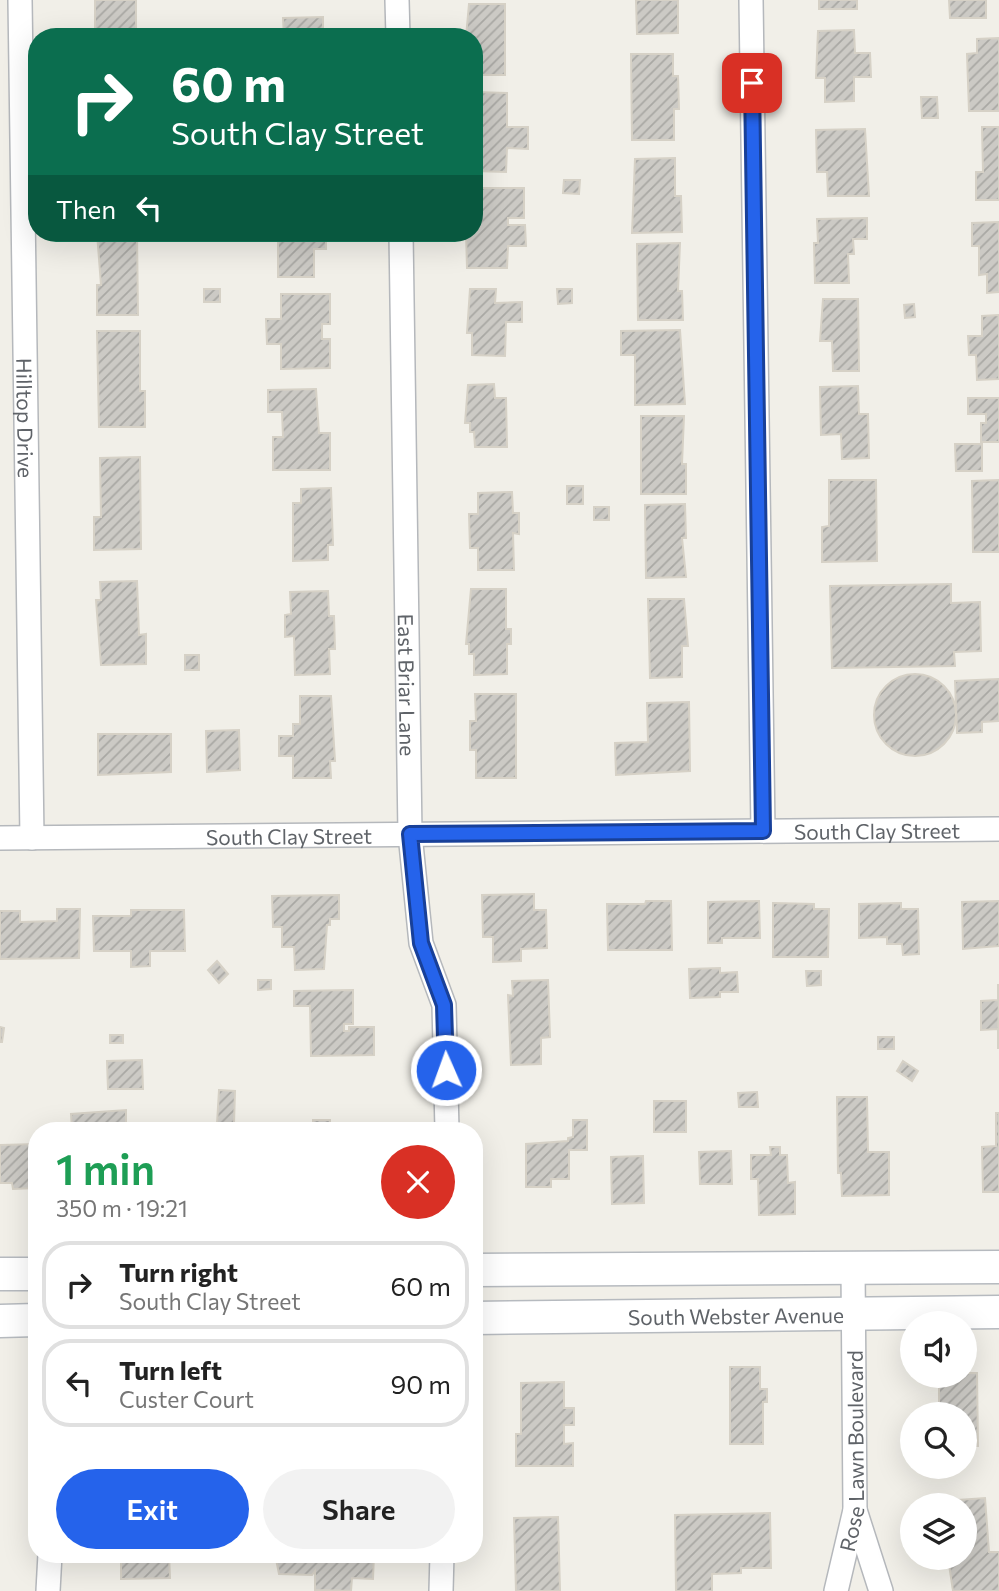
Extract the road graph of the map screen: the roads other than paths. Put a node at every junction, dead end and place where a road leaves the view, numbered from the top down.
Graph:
1 (20, 0) edge
2 (397, 0) edge
3 (751, 0) edge
4 (398, 28) edge
5 (401, 242) edge
6 (999, 829) edge
7 (763, 831) junction
8 (410, 834) junction
9 (0, 838) edge
10 (32, 838) junction
11 (447, 1122) edge
12 (999, 1267) edge
13 (853, 1268) junction
14 (483, 1270) edge
15 (0, 1274) edge
16 (28, 1274) edge
17 (999, 1312) edge
18 (853, 1313) junction
19 (483, 1318) edge
20 (28, 1320) edge
21 (0, 1321) edge
22 (855, 1510) junction
23 (50, 1563) edge
24 (442, 1563) edge
25 (48, 1591) edge
26 (441, 1591) edge
27 (836, 1591) edge
28 (881, 1591) edge

1 - 10 street, Hilltop Drive
2 - 4 street
3 - 7 street
5 - 8 street, East Briar Lane
6 - 7 street, South Clay Street
7 - 8 street, South Clay Street
8 - 10 street, South Clay Street
8 - 11 street, East Briar Lane
9 - 10 street, South Clay Street
12 - 13 main road, South Webster Avenue
13 - 14 main road, South Webster Avenue
13 - 18 street, Rose Lawn Boulevard
15 - 16 main road
17 - 18 main road, South Webster Avenue
18 - 19 main road, South Webster Avenue
18 - 22 street, Rose Lawn Boulevard
20 - 21 main road
22 - 27 street, Rose Lawn Boulevard
22 - 28 street
23 - 25 street
24 - 26 street

